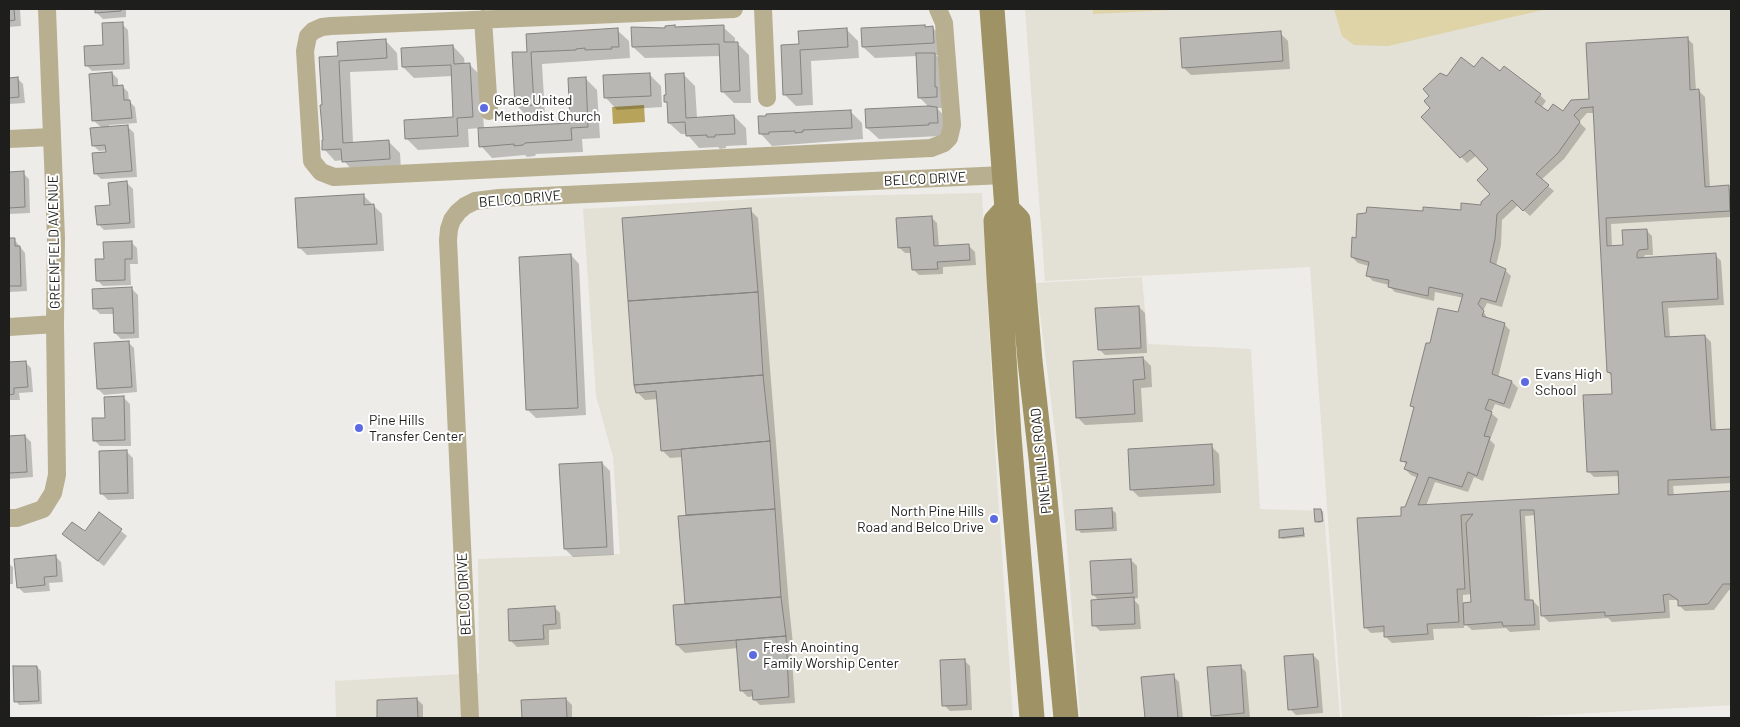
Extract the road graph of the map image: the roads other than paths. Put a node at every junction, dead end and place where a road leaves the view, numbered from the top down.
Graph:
1 (47, 9) edge
2 (734, 9) edge
3 (763, 9) edge
4 (938, 9) edge
5 (992, 9) edge
6 (483, 20) junction
7 (767, 98) dead end
8 (489, 110) dead end
9 (51, 137) junction
10 (9, 139) edge
11 (733, 158) junction
12 (1004, 175) junction
13 (734, 187) junction
14 (1007, 209) junction
15 (55, 324) junction
16 (9, 327) edge
17 (9, 518) edge
18 (470, 718) edge
19 (1032, 718) edge
20 (1066, 718) edge

1 - 9 street, GREENFIELD AVENUE
2 - 6 street
3 - 7 street
4 - 11 street
5 - 12 main road, PINE HILLS ROAD
6 - 8 street
6 - 11 street
9 - 10 street
9 - 15 street, GREENFIELD AVENUE
11 - 13 street
12 - 13 street, BELCO DRIVE
12 - 14 main road, PINE HILLS ROAD
13 - 18 street, BELCO DRIVE
14 - 19 main road, PINE HILLS ROAD
14 - 20 main road, PINE HILLS ROAD
15 - 16 street
15 - 17 street, GREENFIELD AVENUE

